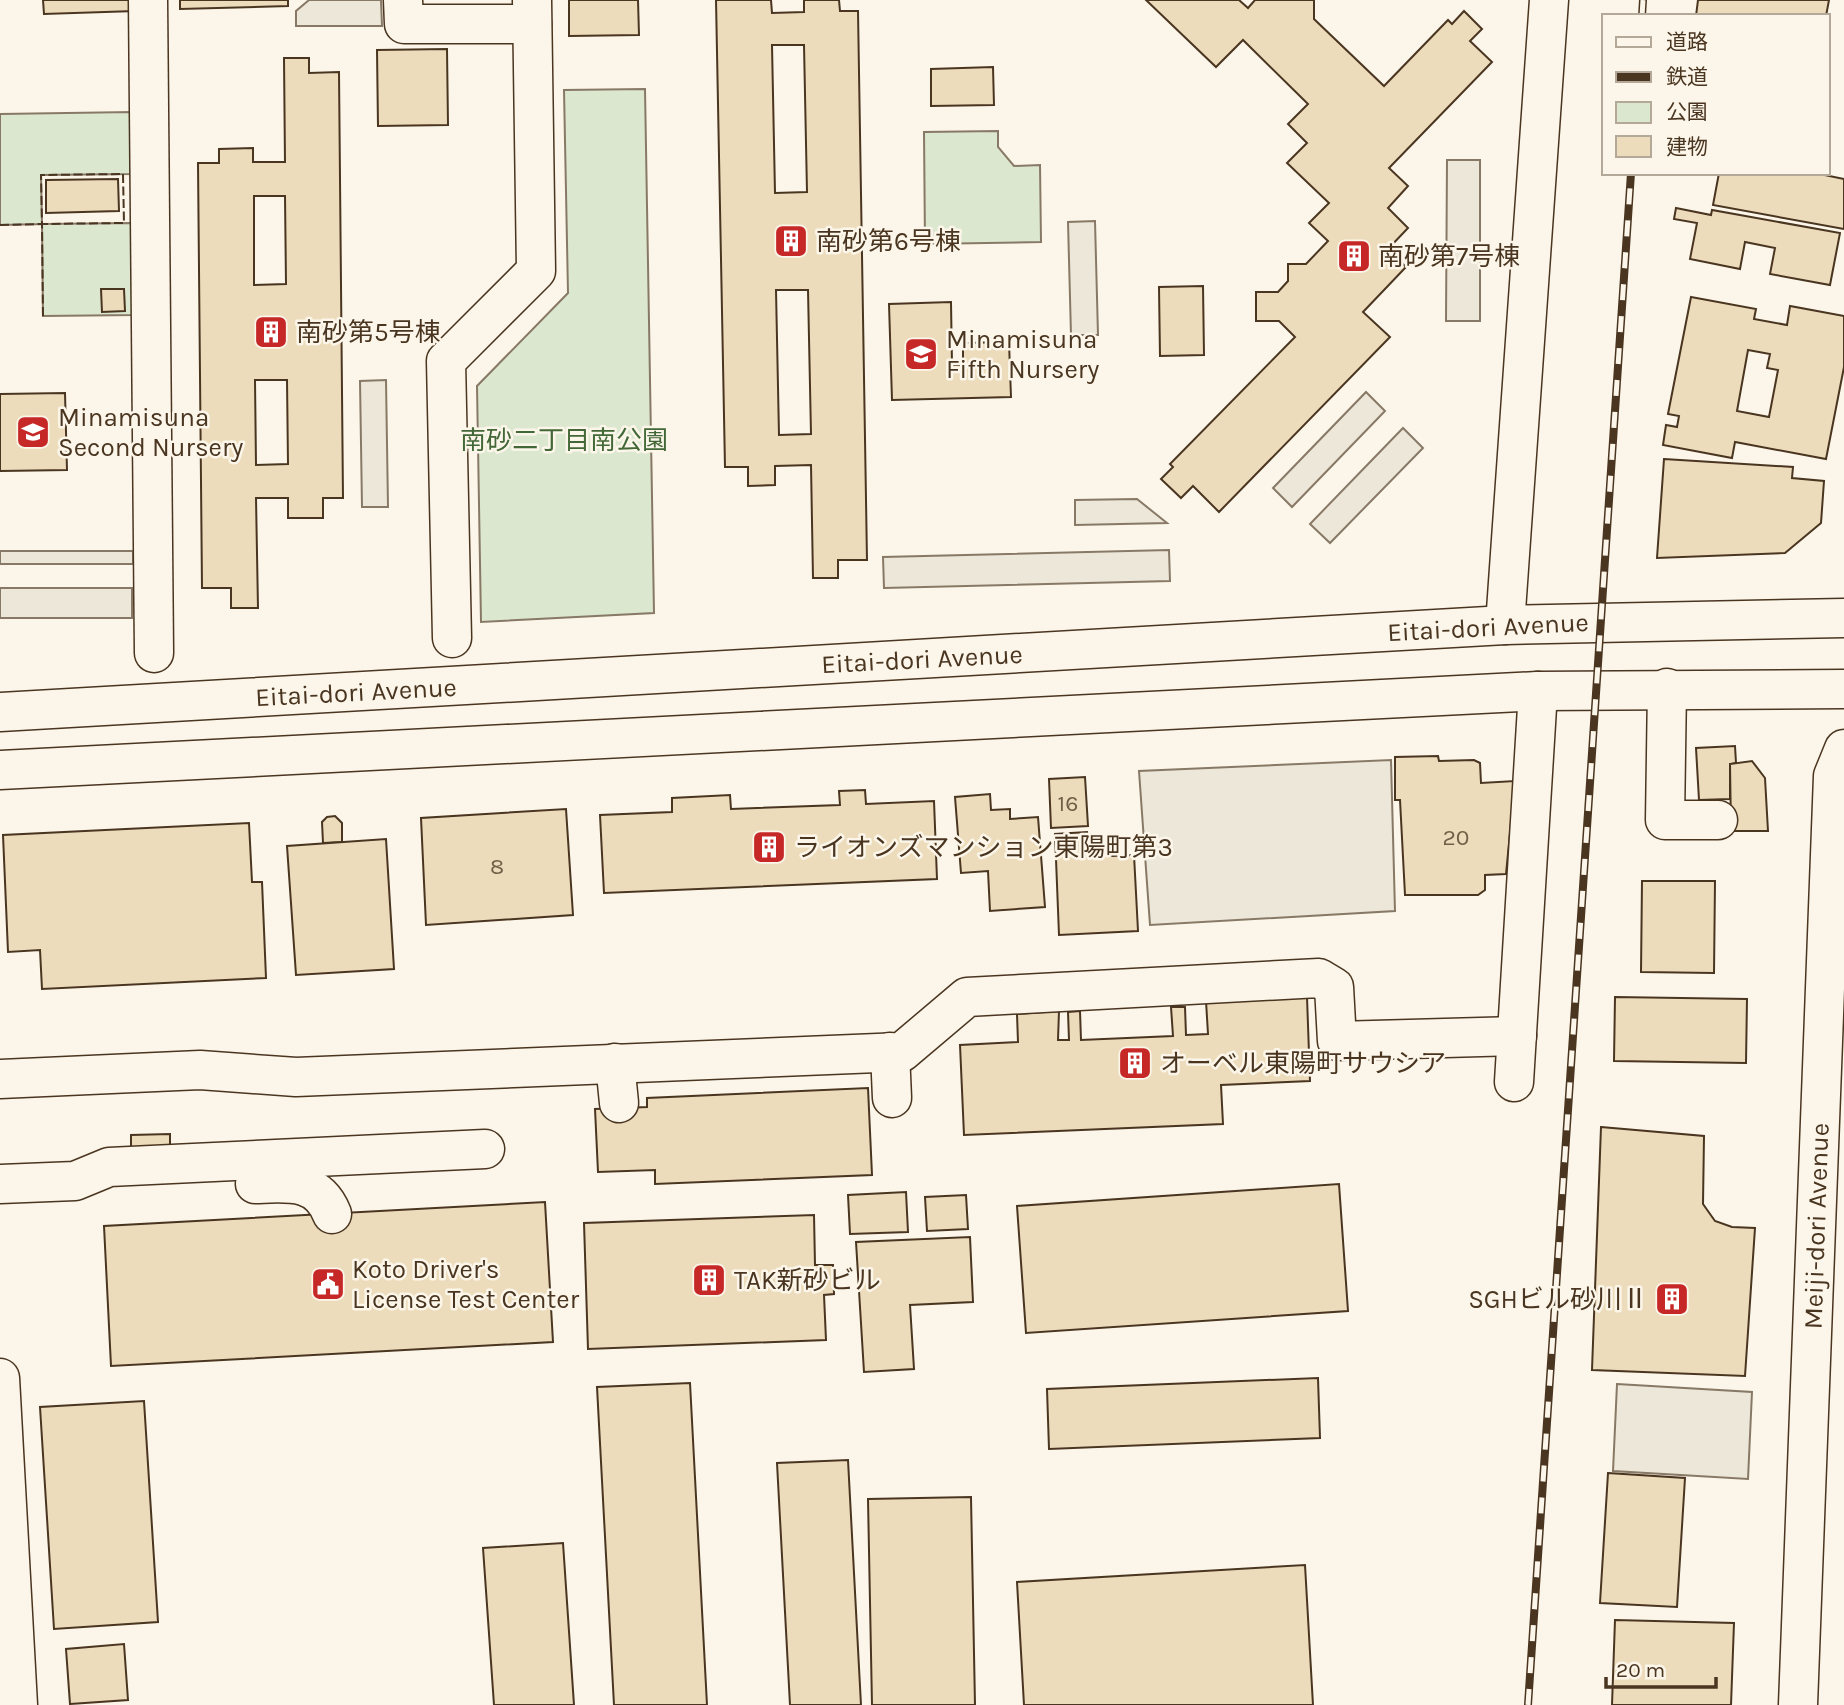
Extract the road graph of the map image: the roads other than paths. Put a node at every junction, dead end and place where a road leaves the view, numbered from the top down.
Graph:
1 (148, 0) edge
2 (403, 0) edge
3 (1549, 0) edge
4 (532, 12) edge
5 (1844, 618) edge
6 (1505, 625) junction
7 (452, 638) dead end
8 (154, 653) dead end
9 (1667, 688) junction
10 (1844, 689) edge
11 (1538, 691) junction
12 (0, 712) edge
13 (1844, 749) edge
14 (0, 770) edge
15 (1718, 820) dead end
16 (1517, 1035) junction
17 (890, 1052) junction
18 (615, 1063) junction
19 (0, 1079) edge
20 (1514, 1082) dead end
21 (892, 1098) dead end
22 (619, 1103) dead end
23 (485, 1149) dead end
24 (153, 1165) junction
25 (0, 1184) edge
26 (332, 1214) dead end
27 (0, 1378) edge
28 (18, 1705) edge
29 (1798, 1705) edge

1 - 8 main road
2 - 4 main road
3 - 6 main road
4 - 7 main road
5 - 6 main road, Eitai-dori Avenue
6 - 12 main road, Eitai-dori Avenue
9 - 10 main road
9 - 11 main road
9 - 15 main road
11 - 14 main road
11 - 16 main road
13 - 29 main road, Meiji-dori Avenue
16 - 17 main road
16 - 20 main road
17 - 18 main road
17 - 21 main road
18 - 19 main road
18 - 22 main road
23 - 24 main road
24 - 25 main road
24 - 26 main road
27 - 28 main road

